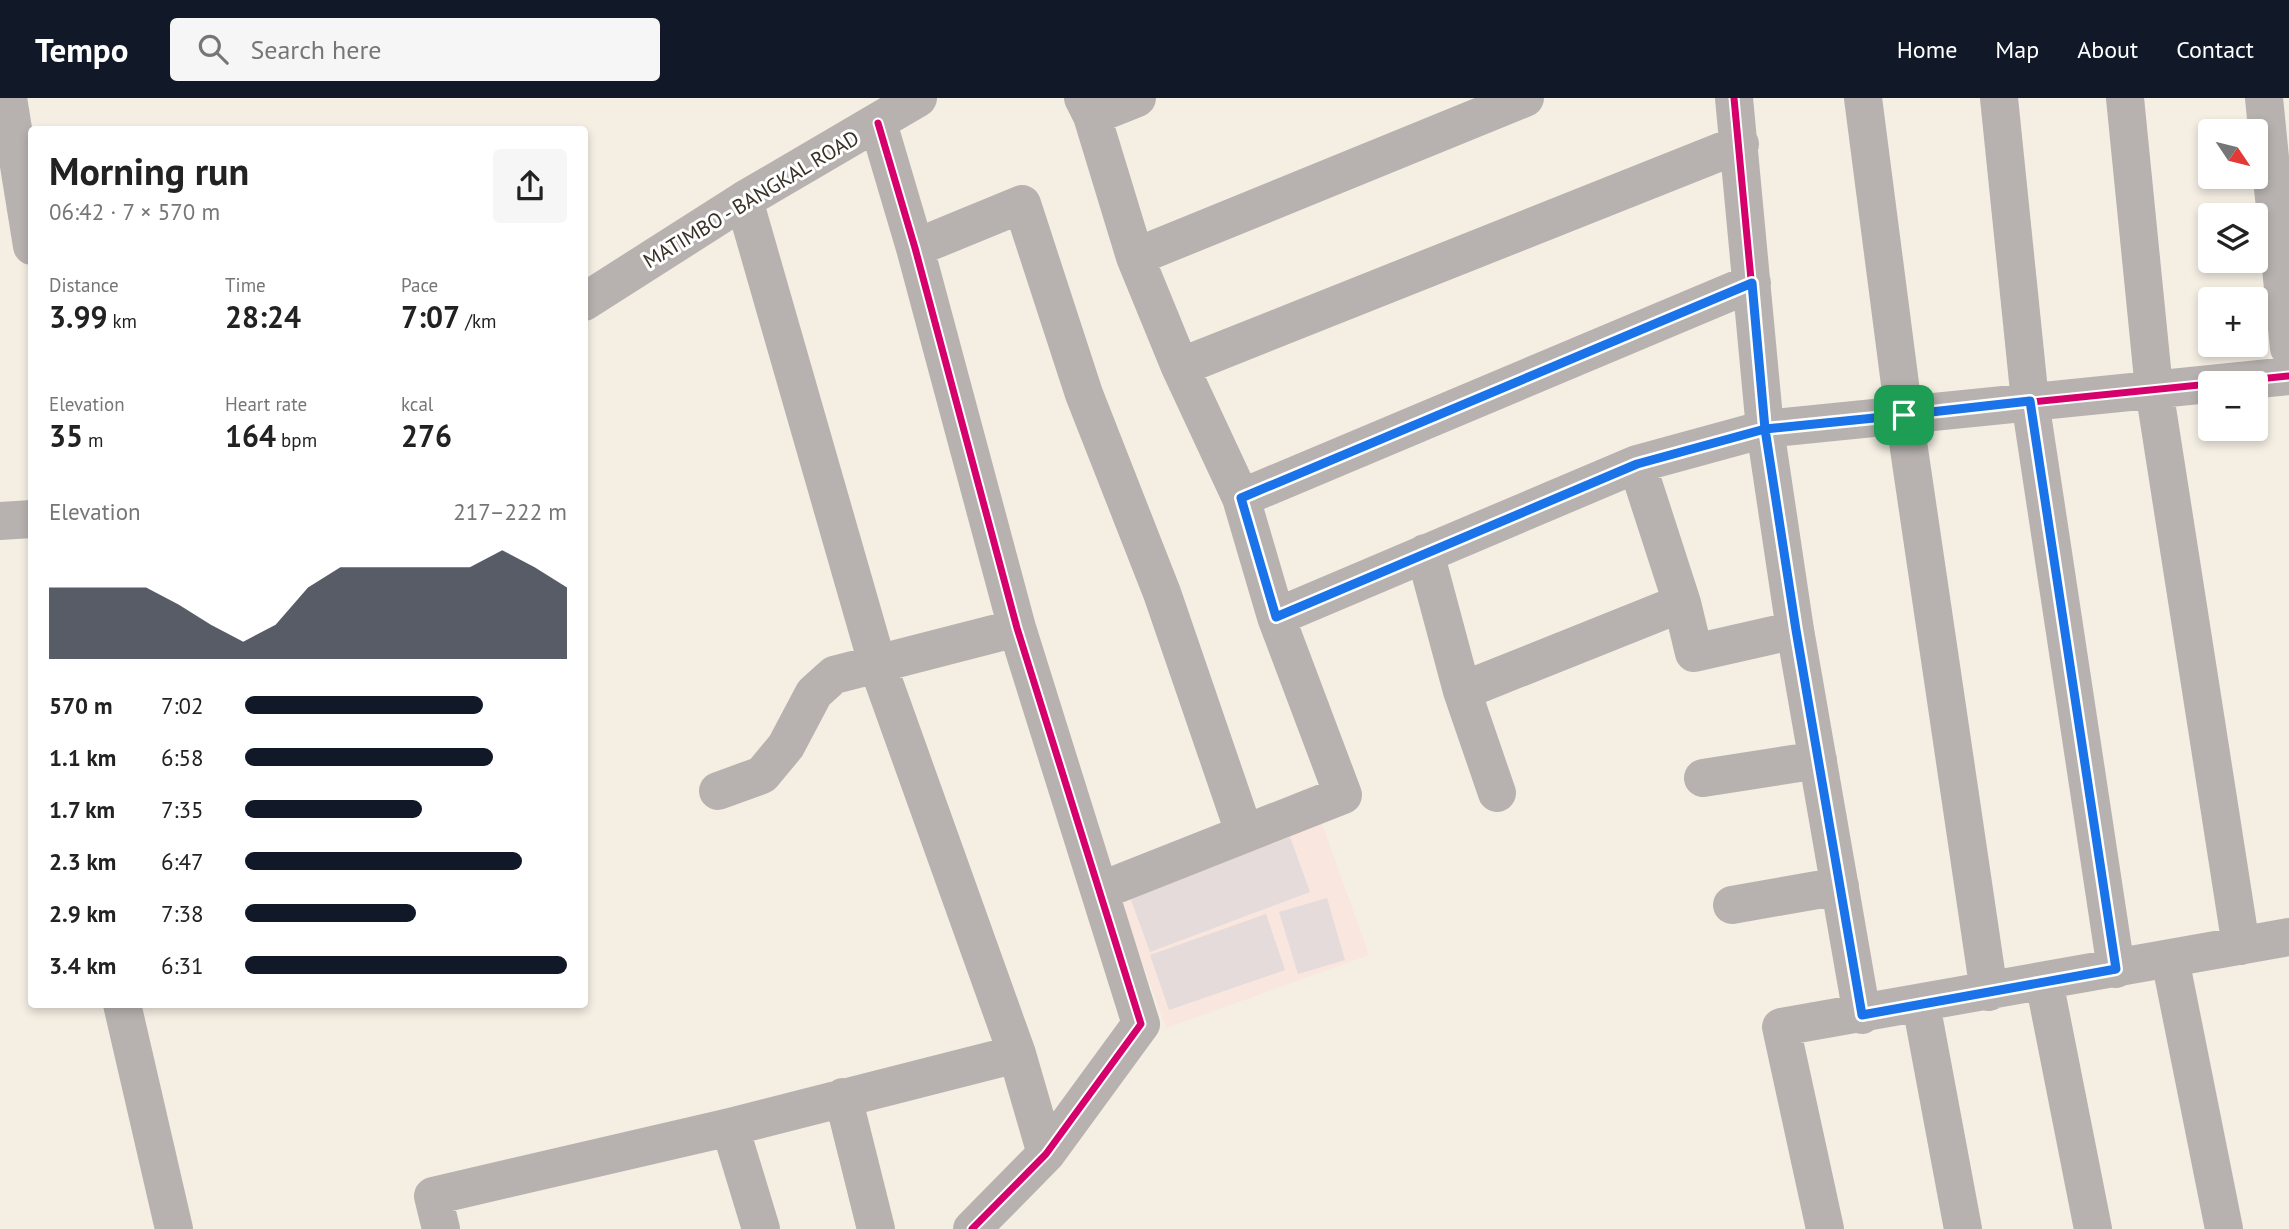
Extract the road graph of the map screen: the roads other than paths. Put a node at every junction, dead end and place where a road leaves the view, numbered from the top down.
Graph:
1 (8, 98) edge
2 (918, 98) edge
3 (1137, 98) edge
4 (1525, 98) edge
5 (1734, 98) edge
6 (1863, 98) edge
7 (2000, 98) edge
8 (2125, 98) edge
9 (2263, 98) edge
10 (1087, 107) edge
11 (878, 122) junction
12 (1740, 144) junction
13 (744, 200) junction
14 (28, 221) edge
15 (915, 248) junction
16 (1135, 257) junction
17 (1752, 283) junction
18 (588, 299) edge
19 (2289, 348) edge
20 (1180, 367) junction
21 (2289, 376) edge
22 (2154, 388) junction
23 (2030, 401) junction
24 (1904, 415) junction
25 (1765, 429) junction
26 (1637, 464) junction
27 (1241, 498) junction
28 (28, 519) edge
29 (0, 521) edge
30 (1425, 553) junction
31 (1682, 603) junction
32 (1276, 617) junction
33 (1017, 628) junction
34 (1796, 630) junction
35 (877, 663) junction
36 (1462, 691) junction
37 (1818, 760) junction
38 (1703, 778) dead end
39 (718, 791) dead end
40 (1497, 793) dead end
41 (1244, 832) junction
42 (1840, 886) junction
43 (1100, 891) junction
44 (1732, 905) dead end
45 (2289, 937) edge
46 (2241, 946) junction
47 (2170, 958) junction
48 (2116, 969) junction
49 (2045, 981) junction
50 (1989, 992) junction
51 (1921, 1004) junction
52 (123, 1008) edge
53 (1862, 1015) junction
54 (1017, 1054) junction
55 (842, 1097) junction
56 (730, 1126) junction
57 (1046, 1154) junction
58 (174, 1229) edge
59 (441, 1229) edge
60 (761, 1229) edge
61 (876, 1229) edge
62 (971, 1229) edge
63 (1825, 1229) edge
64 (1963, 1229) edge
65 (2094, 1229) edge
66 (2224, 1229) edge

1 - 14 street
2 - 11 street, MATIMBO - BANGKAL ROAD
3 - 10 street
4 - 16 street
5 - 12 street
6 - 24 street
7 - 23 street
8 - 22 street
9 - 19 street
10 - 16 street
11 - 13 street, MATIMBO - BANGKAL ROAD
11 - 15 street
12 - 17 street
12 - 20 street
13 - 18 street, MATIMBO - BANGKAL ROAD
13 - 35 street
15 - 33 street
15 - 41 street
16 - 20 street
17 - 25 street
17 - 27 street
20 - 27 street
21 - 22 street
22 - 23 street
22 - 46 street
23 - 24 street
23 - 48 street
24 - 25 street
24 - 50 street
25 - 26 street
25 - 34 street
26 - 30 street
26 - 31 street
27 - 32 street
28 - 29 street
30 - 32 street
30 - 36 street
31 - 34 street
31 - 36 street
32 - 41 street
33 - 35 street
33 - 43 street
34 - 37 street
35 - 39 street
35 - 54 street
36 - 40 street
37 - 38 street
37 - 42 street
41 - 43 street
42 - 44 street
42 - 53 street
43 - 57 street
45 - 46 street
46 - 47 street
47 - 48 street
47 - 66 street
48 - 49 street
49 - 50 street
49 - 65 street
50 - 51 street
51 - 53 street
51 - 64 street
52 - 58 street
53 - 63 street
54 - 55 street
54 - 57 street
55 - 56 street
55 - 61 street
56 - 59 street
56 - 60 street
57 - 62 street

